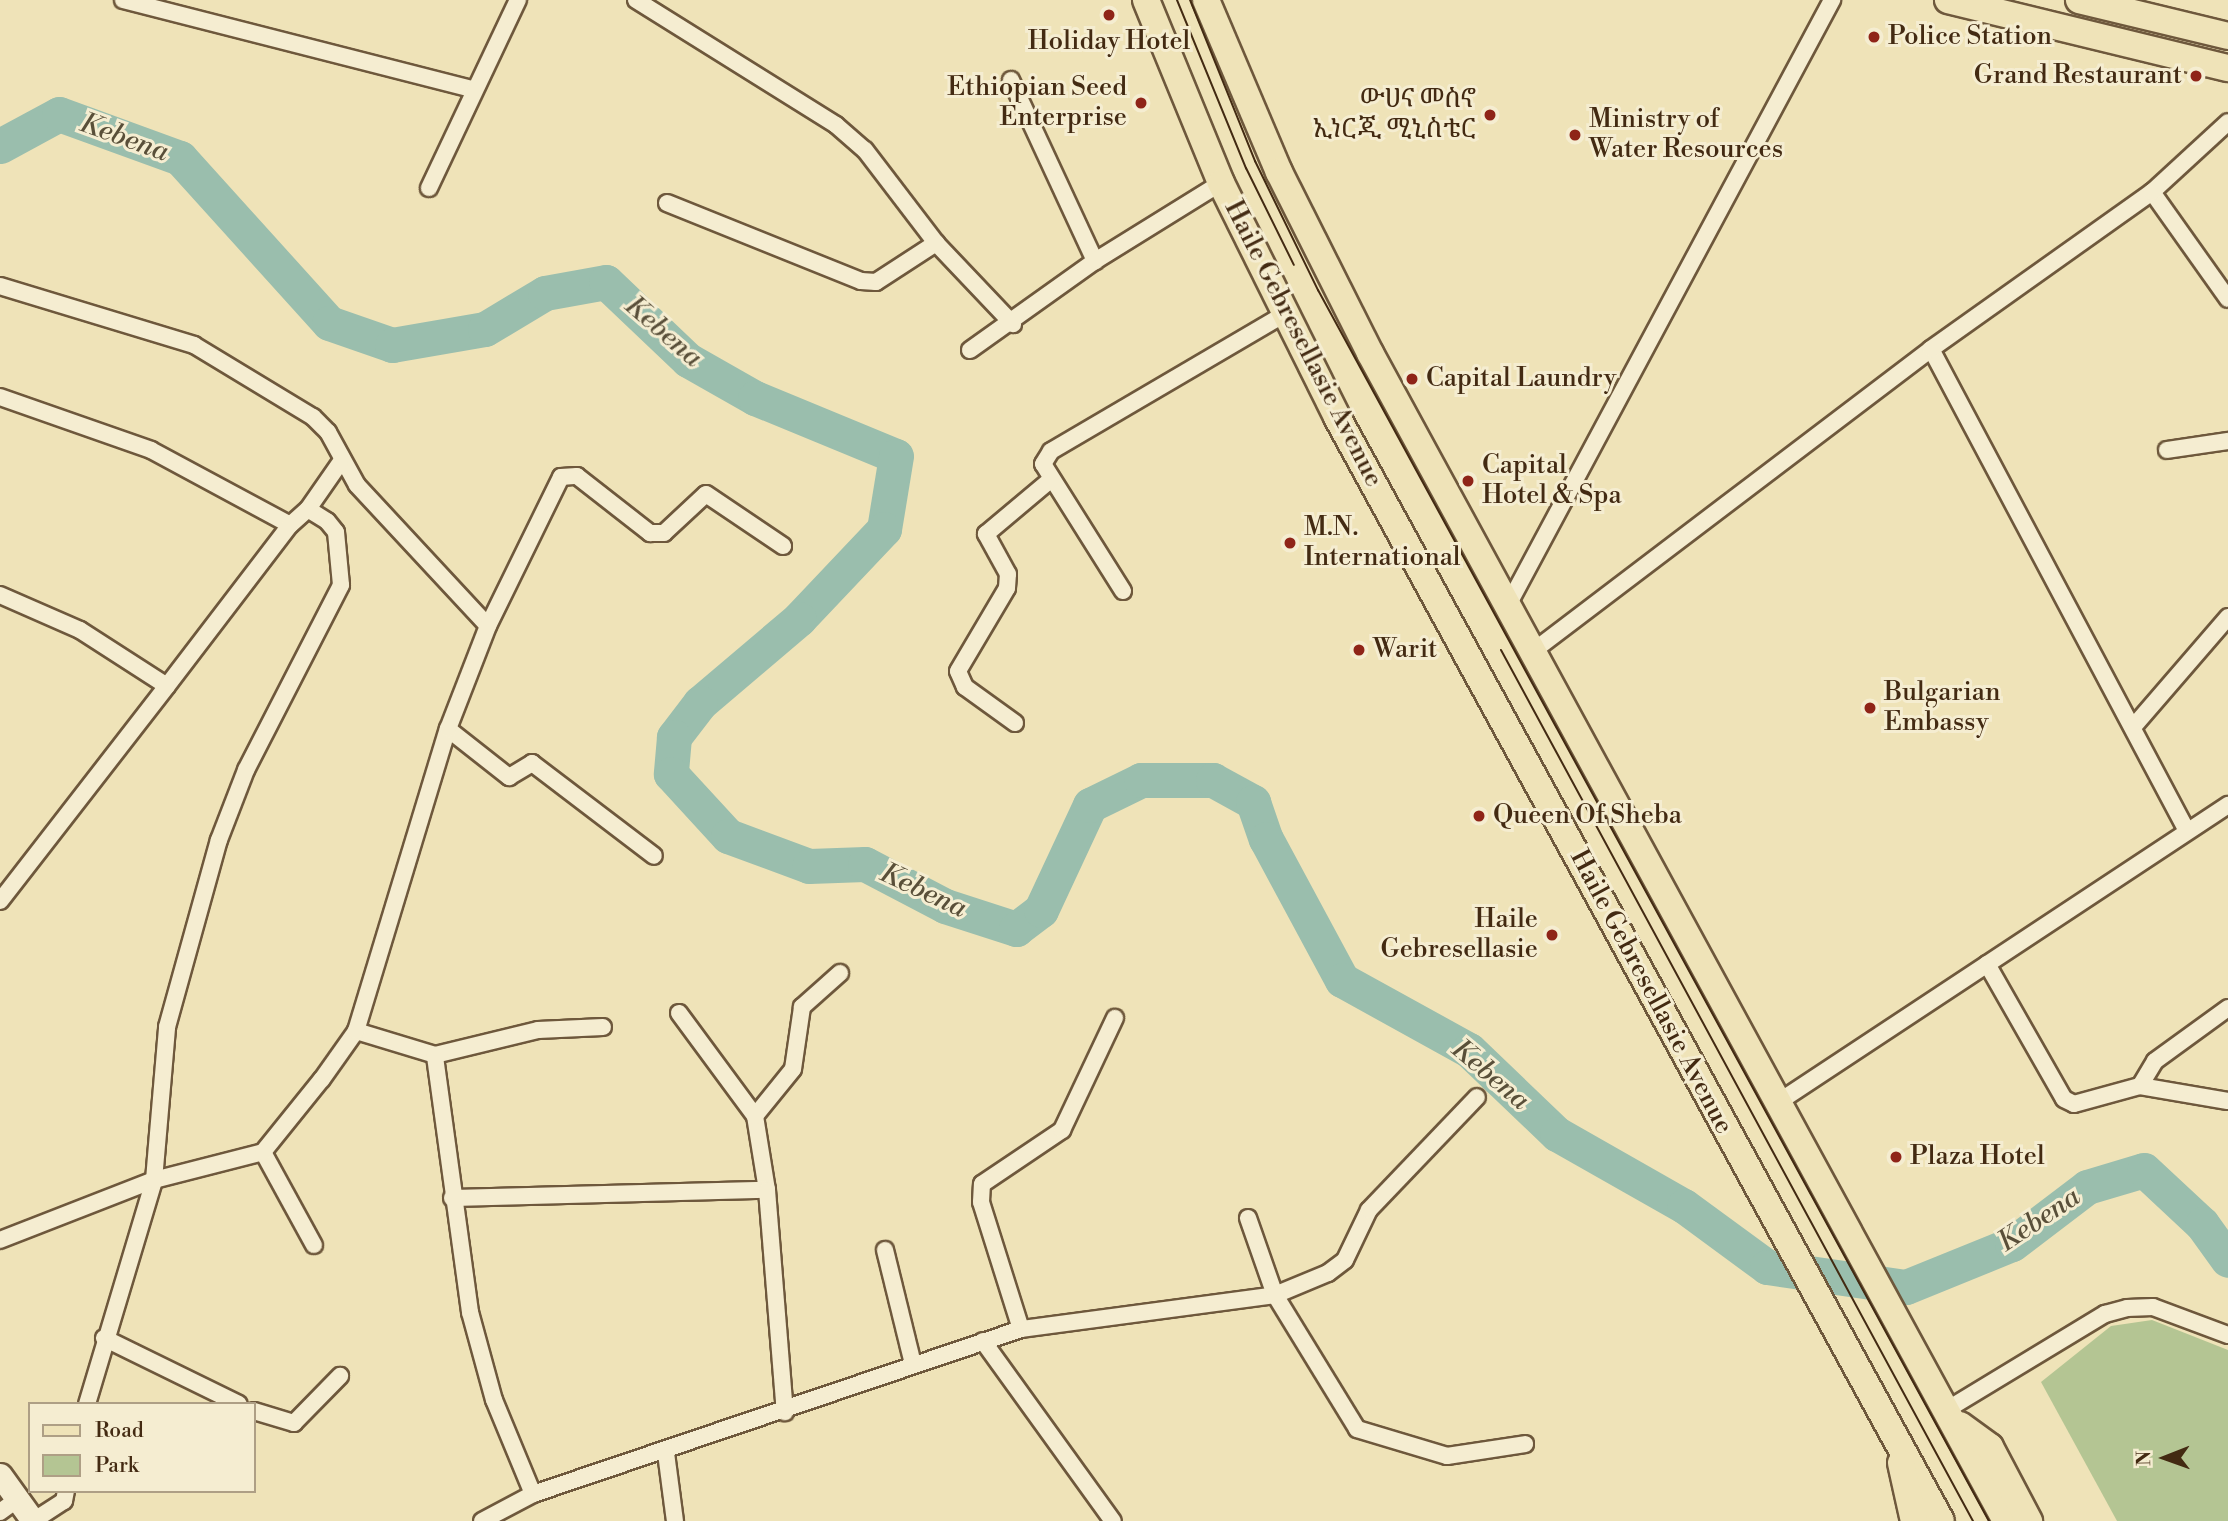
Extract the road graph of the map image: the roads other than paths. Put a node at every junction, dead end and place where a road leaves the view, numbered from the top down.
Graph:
1 (123, 0) edge
2 (518, 0) edge
3 (636, 0) edge
4 (1146, 0) edge
5 (1832, 0) edge
6 (1948, 0) edge
7 (2079, 0) edge
8 (1207, 1) edge
9 (2165, 23) junction
10 (2228, 36) edge
11 (2158, 53) junction
12 (2228, 68) edge
13 (1011, 80) dead end
14 (473, 89) junction
15 (2228, 122) edge
16 (1221, 183) junction
17 (429, 188) dead end
18 (2152, 192) junction
19 (667, 203) dead end
20 (936, 243) junction
21 (1095, 261) junction
22 (0, 286) edge
23 (2228, 299) edge
24 (1286, 313) junction
25 (1013, 324) junction
26 (1931, 349) junction
27 (970, 350) dead end
28 (0, 397) edge
29 (2228, 441) edge
30 (2167, 450) dead end
31 (340, 463) junction
32 (1048, 482) junction
33 (308, 509) junction
34 (289, 525) junction
35 (783, 546) dead end
36 (1123, 591) dead end
37 (0, 595) edge
38 (1507, 607) junction
39 (2228, 617) edge
40 (488, 626) junction
41 (1532, 652) junction
42 (167, 686) junction
43 (1015, 723) dead end
44 (2134, 726) junction
45 (448, 729) junction
46 (2228, 804) edge
47 (2186, 829) junction
48 (654, 856) dead end
49 (0, 901) edge
50 (1987, 964) junction
51 (840, 973) dead end
52 (2228, 1008) edge
53 (679, 1013) dead end
54 (1115, 1018) dead end
55 (603, 1027) dead end
56 (356, 1031) junction
57 (435, 1055) junction
58 (2140, 1086) junction
59 (1477, 1097) dead end
60 (2228, 1101) edge
61 (1777, 1102) junction
62 (755, 1116) junction
63 (263, 1152) junction
64 (154, 1180) junction
65 (767, 1189) junction
66 (452, 1198) junction
67 (1248, 1218) dead end
68 (0, 1240) edge
69 (314, 1245) dead end
70 (885, 1250) dead end
71 (1275, 1295) junction
72 (1021, 1329) junction
73 (2228, 1335) edge
74 (104, 1338) junction
75 (983, 1340) junction
76 (914, 1364) junction
77 (340, 1376) dead end
78 (88, 1402) edge
79 (235, 1402) edge
80 (256, 1412) edge
81 (785, 1412) junction
82 (1951, 1415) junction
83 (1525, 1444) dead end
84 (666, 1453) junction
85 (1900, 1455) junction
86 (0, 1475) edge
87 (66, 1493) edge
88 (533, 1494) junction
89 (9, 1506) edge
90 (33, 1521) edge
91 (482, 1521) edge
92 (675, 1521) edge
93 (1113, 1521) edge
94 (1914, 1521) edge
95 (1941, 1521) edge
96 (2006, 1521) edge
97 (2029, 1521) edge

1 - 14 street
2 - 14 street
3 - 20 street
4 - 16 main road, Haile Gebresellasie Avenue
5 - 38 street
6 - 11 main road
7 - 9 main road
8 - 38 main road, Haile Gebresellasie Avenue
9 - 10 main road
9 - 11 main road
11 - 12 main road
13 - 21 street
14 - 17 street
15 - 18 street
16 - 21 street
16 - 24 main road, Haile Gebresellasie Avenue
18 - 23 street
18 - 26 street
19 - 20 street
20 - 25 street
21 - 25 street
22 - 31 street
24 - 32 street
24 - 85 main road, Haile Gebresellasie Avenue
25 - 27 street
26 - 41 street
26 - 44 street
28 - 34 street
29 - 30 street
31 - 33 street
31 - 40 street
32 - 36 street
32 - 43 street
33 - 34 street
33 - 64 street
34 - 42 street
35 - 40 street
37 - 42 street
38 - 41 main road, Haile Gebresellasie Avenue
39 - 44 street
40 - 45 street
41 - 61 main road, Haile Gebresellasie Avenue
42 - 49 street
44 - 47 street
45 - 48 street
45 - 56 street
46 - 47 street
47 - 50 street
50 - 58 street
50 - 61 street
51 - 62 street
52 - 58 street
53 - 62 street
54 - 72 street
55 - 57 street
56 - 57 street
56 - 63 street
57 - 66 street
58 - 60 street
59 - 71 street
61 - 82 main road, Haile Gebresellasie Avenue
62 - 65 street
63 - 64 street
63 - 69 street
64 - 68 street
64 - 74 street
65 - 66 street
65 - 81 street
66 - 88 street
67 - 71 street
70 - 76 street
71 - 72 street
71 - 83 street
72 - 75 street
73 - 82 street
74 - 78 street
74 - 79 street
75 - 76 street
75 - 93 street
76 - 81 street
77 - 80 street
81 - 84 street
82 - 96 main road, Haile Gebresellasie Avenue
82 - 97 main road
84 - 88 street
84 - 92 street
85 - 94 main road, Haile Gebresellasie Avenue
85 - 95 main road, Haile Gebresellasie Avenue
86 - 89 main road
87 - 90 street
88 - 91 street
89 - 90 main road

